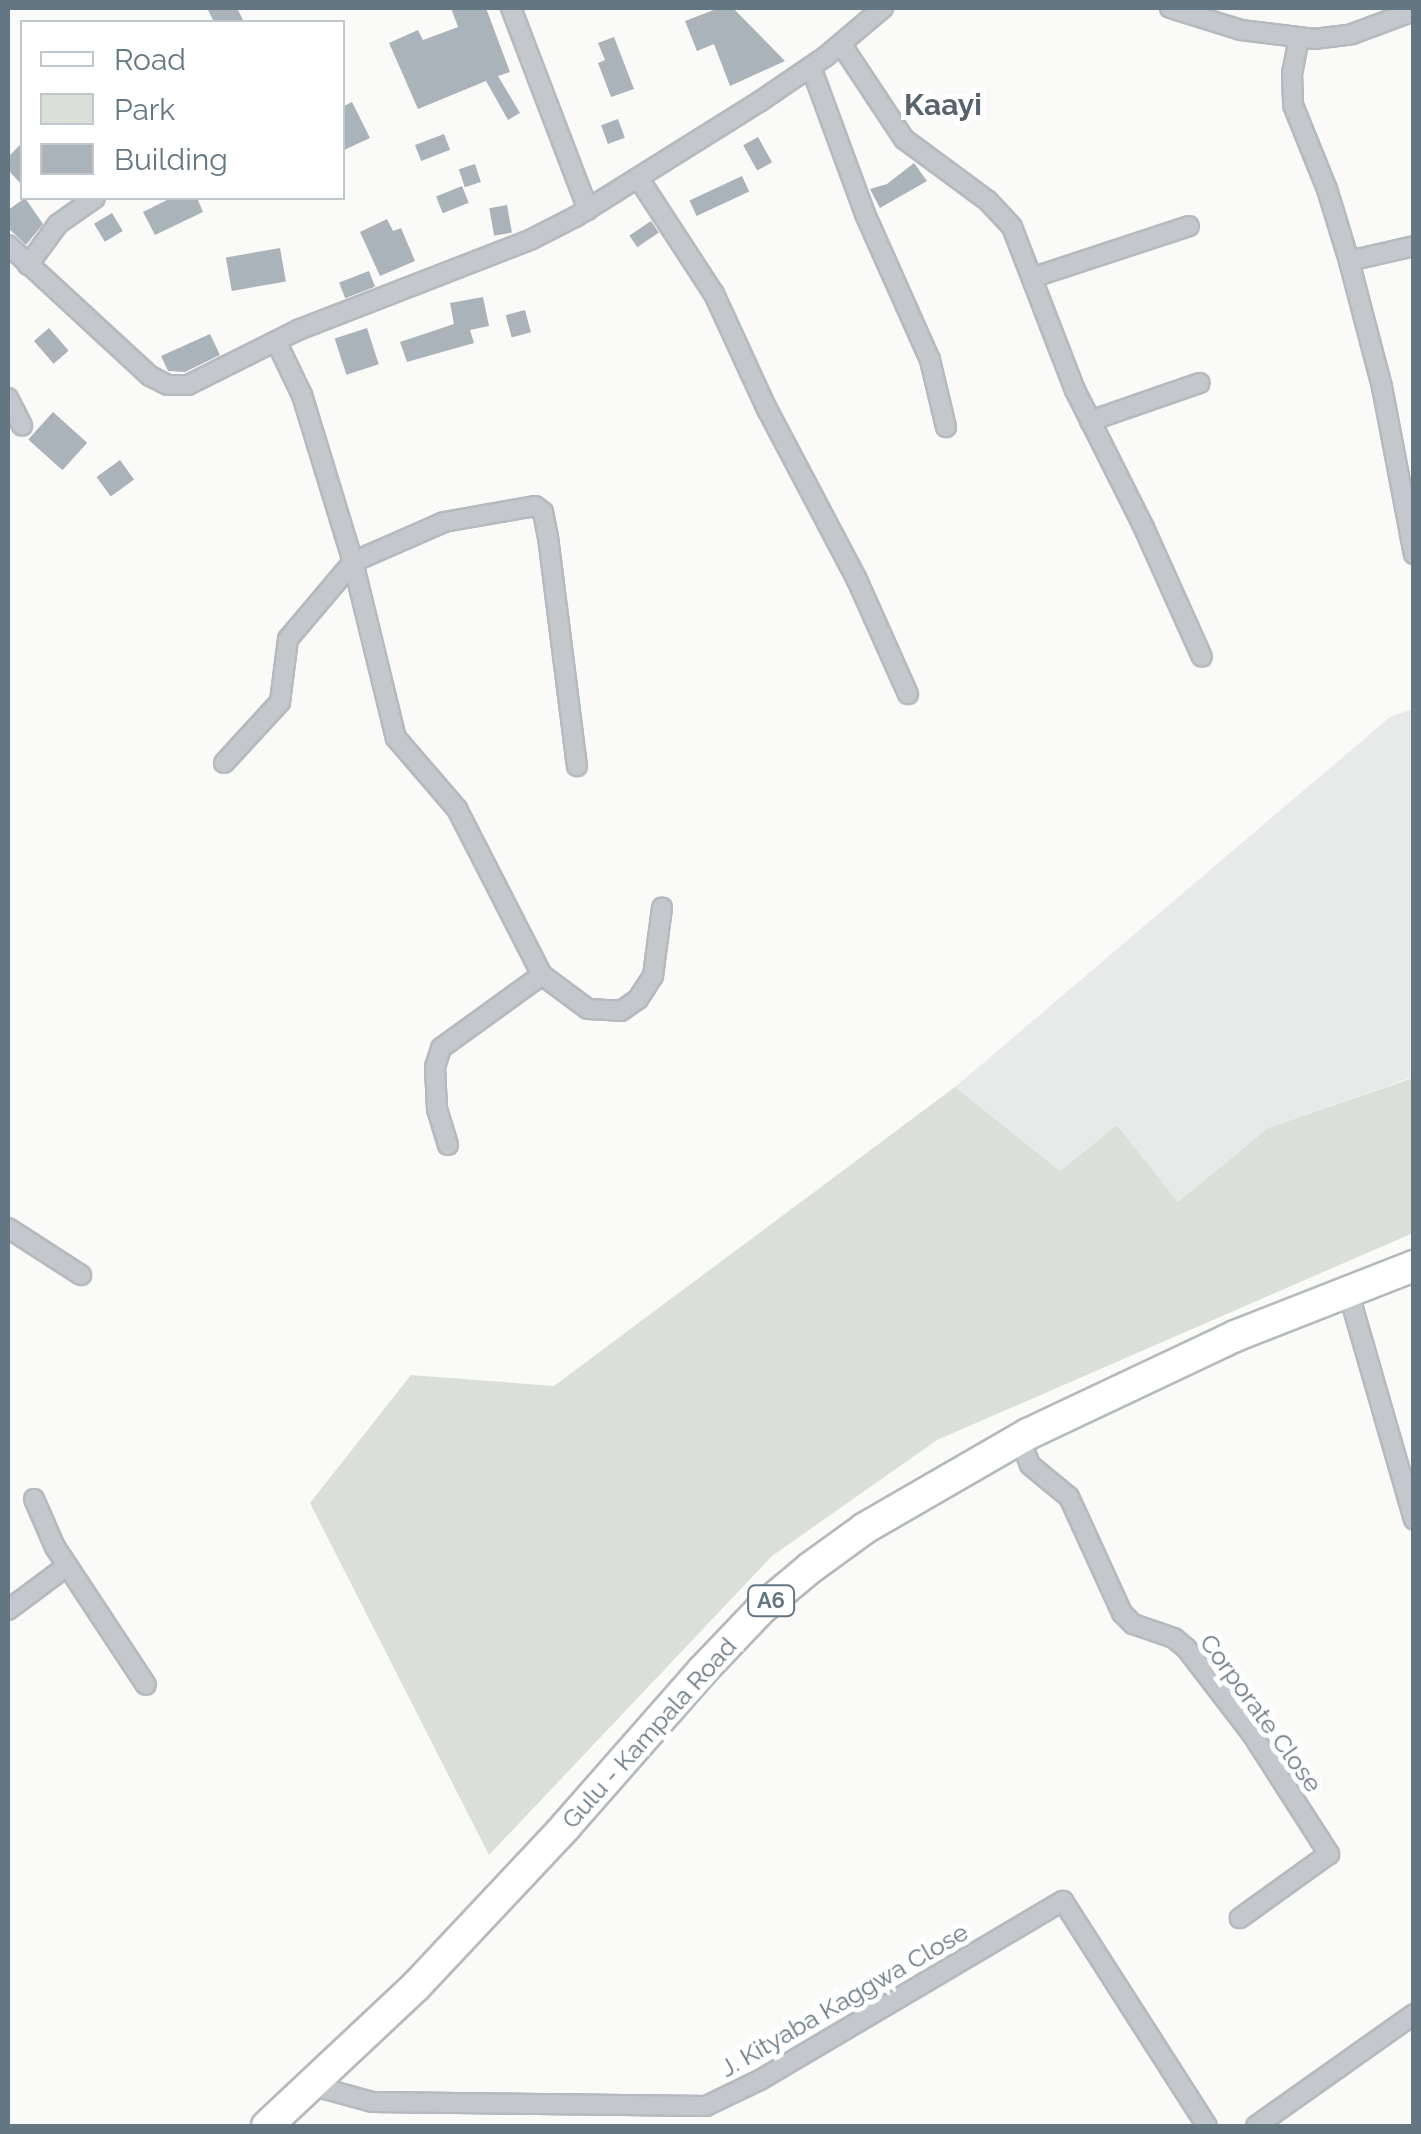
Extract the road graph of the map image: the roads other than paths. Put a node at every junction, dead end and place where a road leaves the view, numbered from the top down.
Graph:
1 (511, 8) edge
2 (883, 8) edge
3 (1170, 8) edge
4 (1414, 11) edge
5 (1299, 38) junction
6 (841, 44) junction
7 (810, 68) junction
8 (639, 179) junction
9 (91, 200) edge
10 (588, 210) junction
11 (1188, 226) dead end
12 (8, 245) edge
13 (1414, 246) edge
14 (1349, 261) junction
15 (28, 266) junction
16 (1034, 277) junction
17 (276, 342) junction
18 (1200, 383) dead end
19 (8, 398) edge
20 (1090, 421) junction
21 (22, 426) dead end
22 (946, 427) dead end
23 (1414, 554) edge
24 (353, 562) junction
25 (1202, 657) dead end
26 (908, 694) dead end
27 (224, 763) dead end
28 (577, 766) dead end
29 (662, 908) dead end
30 (542, 974) junction
31 (448, 1144) dead end
32 (8, 1228) edge
33 (1414, 1266) edge
34 (81, 1275) dead end
35 (1348, 1291) junction
36 (1028, 1434) junction
37 (34, 1499) dead end
38 (1414, 1520) edge
39 (67, 1566) junction
40 (8, 1610) edge
41 (146, 1685) dead end
42 (1240, 1918) dead end
43 (1414, 2014) edge
44 (314, 2086) junction
45 (268, 2126) edge
46 (1207, 2126) edge
47 (1256, 2126) edge

1 - 10 street
2 - 6 street
3 - 5 street
4 - 5 street
5 - 14 street
6 - 7 street
6 - 16 street
7 - 8 street
7 - 22 street
8 - 10 street
8 - 26 street
9 - 15 street
10 - 17 street
11 - 16 street
12 - 15 street
13 - 14 street
14 - 23 street
15 - 17 street
16 - 20 street
17 - 24 street
18 - 20 street
19 - 21 street
20 - 25 street
24 - 27 street
24 - 28 street
24 - 30 street
29 - 30 street
30 - 31 street
32 - 34 street
33 - 35 main road, Gulu - Kampala Road / A6
35 - 36 main road, Gulu - Kampala Road / A6
35 - 38 street
36 - 42 street, Corporate Close
36 - 44 main road, Gulu - Kampala Road / A6
37 - 39 street
39 - 40 street
39 - 41 street
43 - 47 street
44 - 45 main road, Gulu - Kampala Road / A6
44 - 46 street, J. Kityaba Kaggwa Close

